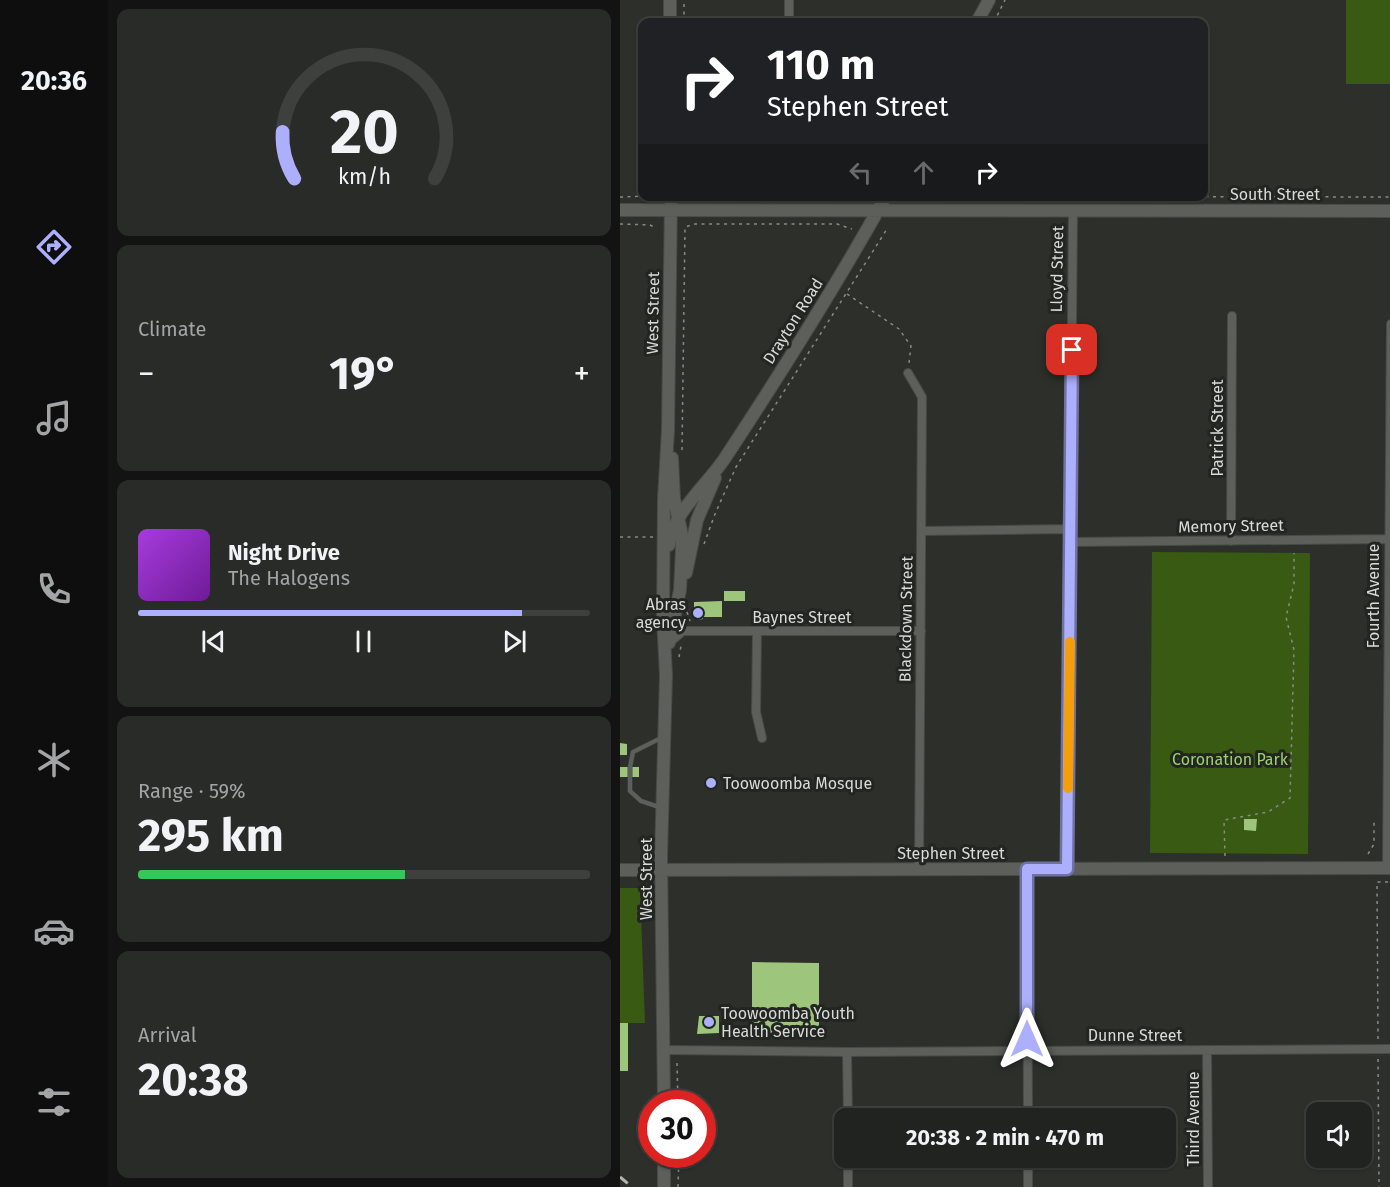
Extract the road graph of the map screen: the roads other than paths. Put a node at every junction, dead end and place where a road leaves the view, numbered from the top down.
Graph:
1 (670, 0) edge
2 (789, 0) edge
3 (989, 0) edge
4 (670, 18) edge
5 (789, 18) edge
6 (979, 18) edge
7 (671, 201) edge
8 (883, 201) edge
9 (620, 210) edge
10 (671, 210) junction
11 (1073, 210) junction
12 (1391, 211) edge
13 (877, 212) junction
14 (1232, 316) dead end
15 (1391, 324) edge
16 (908, 373) road end
17 (668, 430) junction
18 (723, 461) junction
19 (679, 519) junction
20 (1071, 529) junction
21 (922, 531) junction
22 (1390, 539) edge
23 (1231, 541) junction
24 (1071, 542) junction
25 (680, 590) junction
26 (681, 609) junction
27 (663, 618) junction
28 (686, 631) junction
29 (921, 631) junction
30 (757, 632) junction
31 (667, 649) junction
32 (665, 736) junction
33 (762, 738) dead end
34 (663, 808) junction
35 (1389, 868) edge
36 (919, 869) junction
37 (1027, 869) junction
38 (1067, 869) junction
39 (620, 870) edge
40 (661, 870) junction
41 (1391, 1049) edge
42 (665, 1050) junction
43 (1207, 1050) junction
44 (1028, 1051) junction
45 (847, 1052) junction
46 (664, 1090) edge
47 (848, 1108) edge
48 (1028, 1108) edge
49 (664, 1168) edge
50 (848, 1168) edge
51 (1028, 1168) edge
52 (664, 1187) edge
53 (848, 1187) edge
54 (1028, 1187) edge
55 (1208, 1187) edge

1 - 4 main road
2 - 5 street
3 - 6 main road
7 - 10 main road, West Street
8 - 13 main road, Drayton Road
9 - 10 main road, South Street
10 - 13 main road, South Street
10 - 17 main road, West Street
11 - 12 main road, South Street
11 - 13 main road, South Street
11 - 20 street, Lloyd Street
13 - 18 main road, Drayton Road
14 - 23 street, Patrick Street
15 - 22 street, Fourth Avenue
16 - 21 street, Blackdown Street
17 - 19 main road
17 - 27 main road
18 - 19 main road
18 - 25 main road
19 - 25 main road
19 - 27 main road
20 - 21 street
20 - 24 street, Lloyd Street
21 - 29 street, Blackdown Street
22 - 23 street, Memory Street
22 - 35 street, Fourth Avenue
23 - 24 street, Memory Street
24 - 38 street, Lloyd Street
25 - 26 main road
26 - 28 street
26 - 31 main road
27 - 31 main road
28 - 30 street, Baynes Street
28 - 31 street
29 - 30 street, Baynes Street
29 - 36 street, Blackdown Street
30 - 33 street
31 - 32 main road, West Street
32 - 34 main road, West Street
32 - 34 lane
34 - 40 main road, West Street
35 - 38 main road, Stephen Street
36 - 37 main road, Stephen Street
36 - 40 main road, Stephen Street
37 - 38 main road, Stephen Street
37 - 44 street
39 - 40 main road, Stephen Street
40 - 42 main road, West Street
41 - 43 street, Dunne Street
42 - 45 street, Dunne Street
42 - 46 main road, West Street
43 - 44 street, Dunne Street
43 - 55 street, Third Avenue
44 - 45 street, Dunne Street
44 - 48 street
45 - 47 street
49 - 52 main road
50 - 53 street
51 - 54 street

